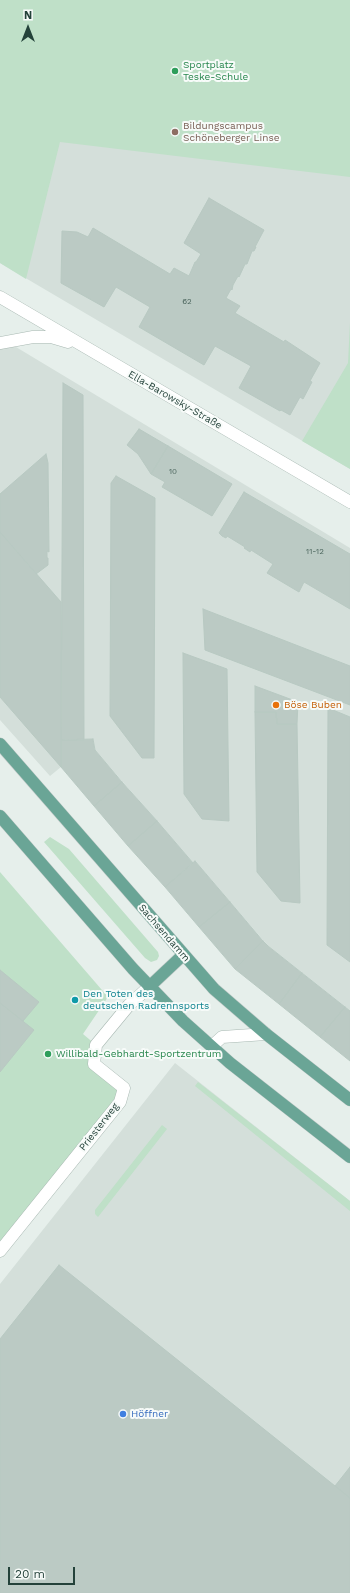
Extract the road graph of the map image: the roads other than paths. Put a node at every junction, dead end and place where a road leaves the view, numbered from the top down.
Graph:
1 (0, 297) edge
2 (0, 343) edge
3 (88, 349) junction
4 (350, 502) edge
5 (0, 744) edge
6 (0, 816) edge
7 (183, 955) junction
8 (149, 987) junction
9 (266, 1034) junction
10 (211, 1047) junction
11 (350, 1100) edge
12 (350, 1157) edge
13 (0, 1251) edge

1 - 3 street, Ella-Barowsky-Straße
2 - 3 street
3 - 4 street, Ella-Barowsky-Straße
5 - 7 main road, Sachsendamm
6 - 8 main road
7 - 8 main road
7 - 9 main road, Sachsendamm
8 - 10 main road
8 - 13 street, Priesterweg
9 - 10 street
9 - 11 main road, Sachsendamm
10 - 12 main road

